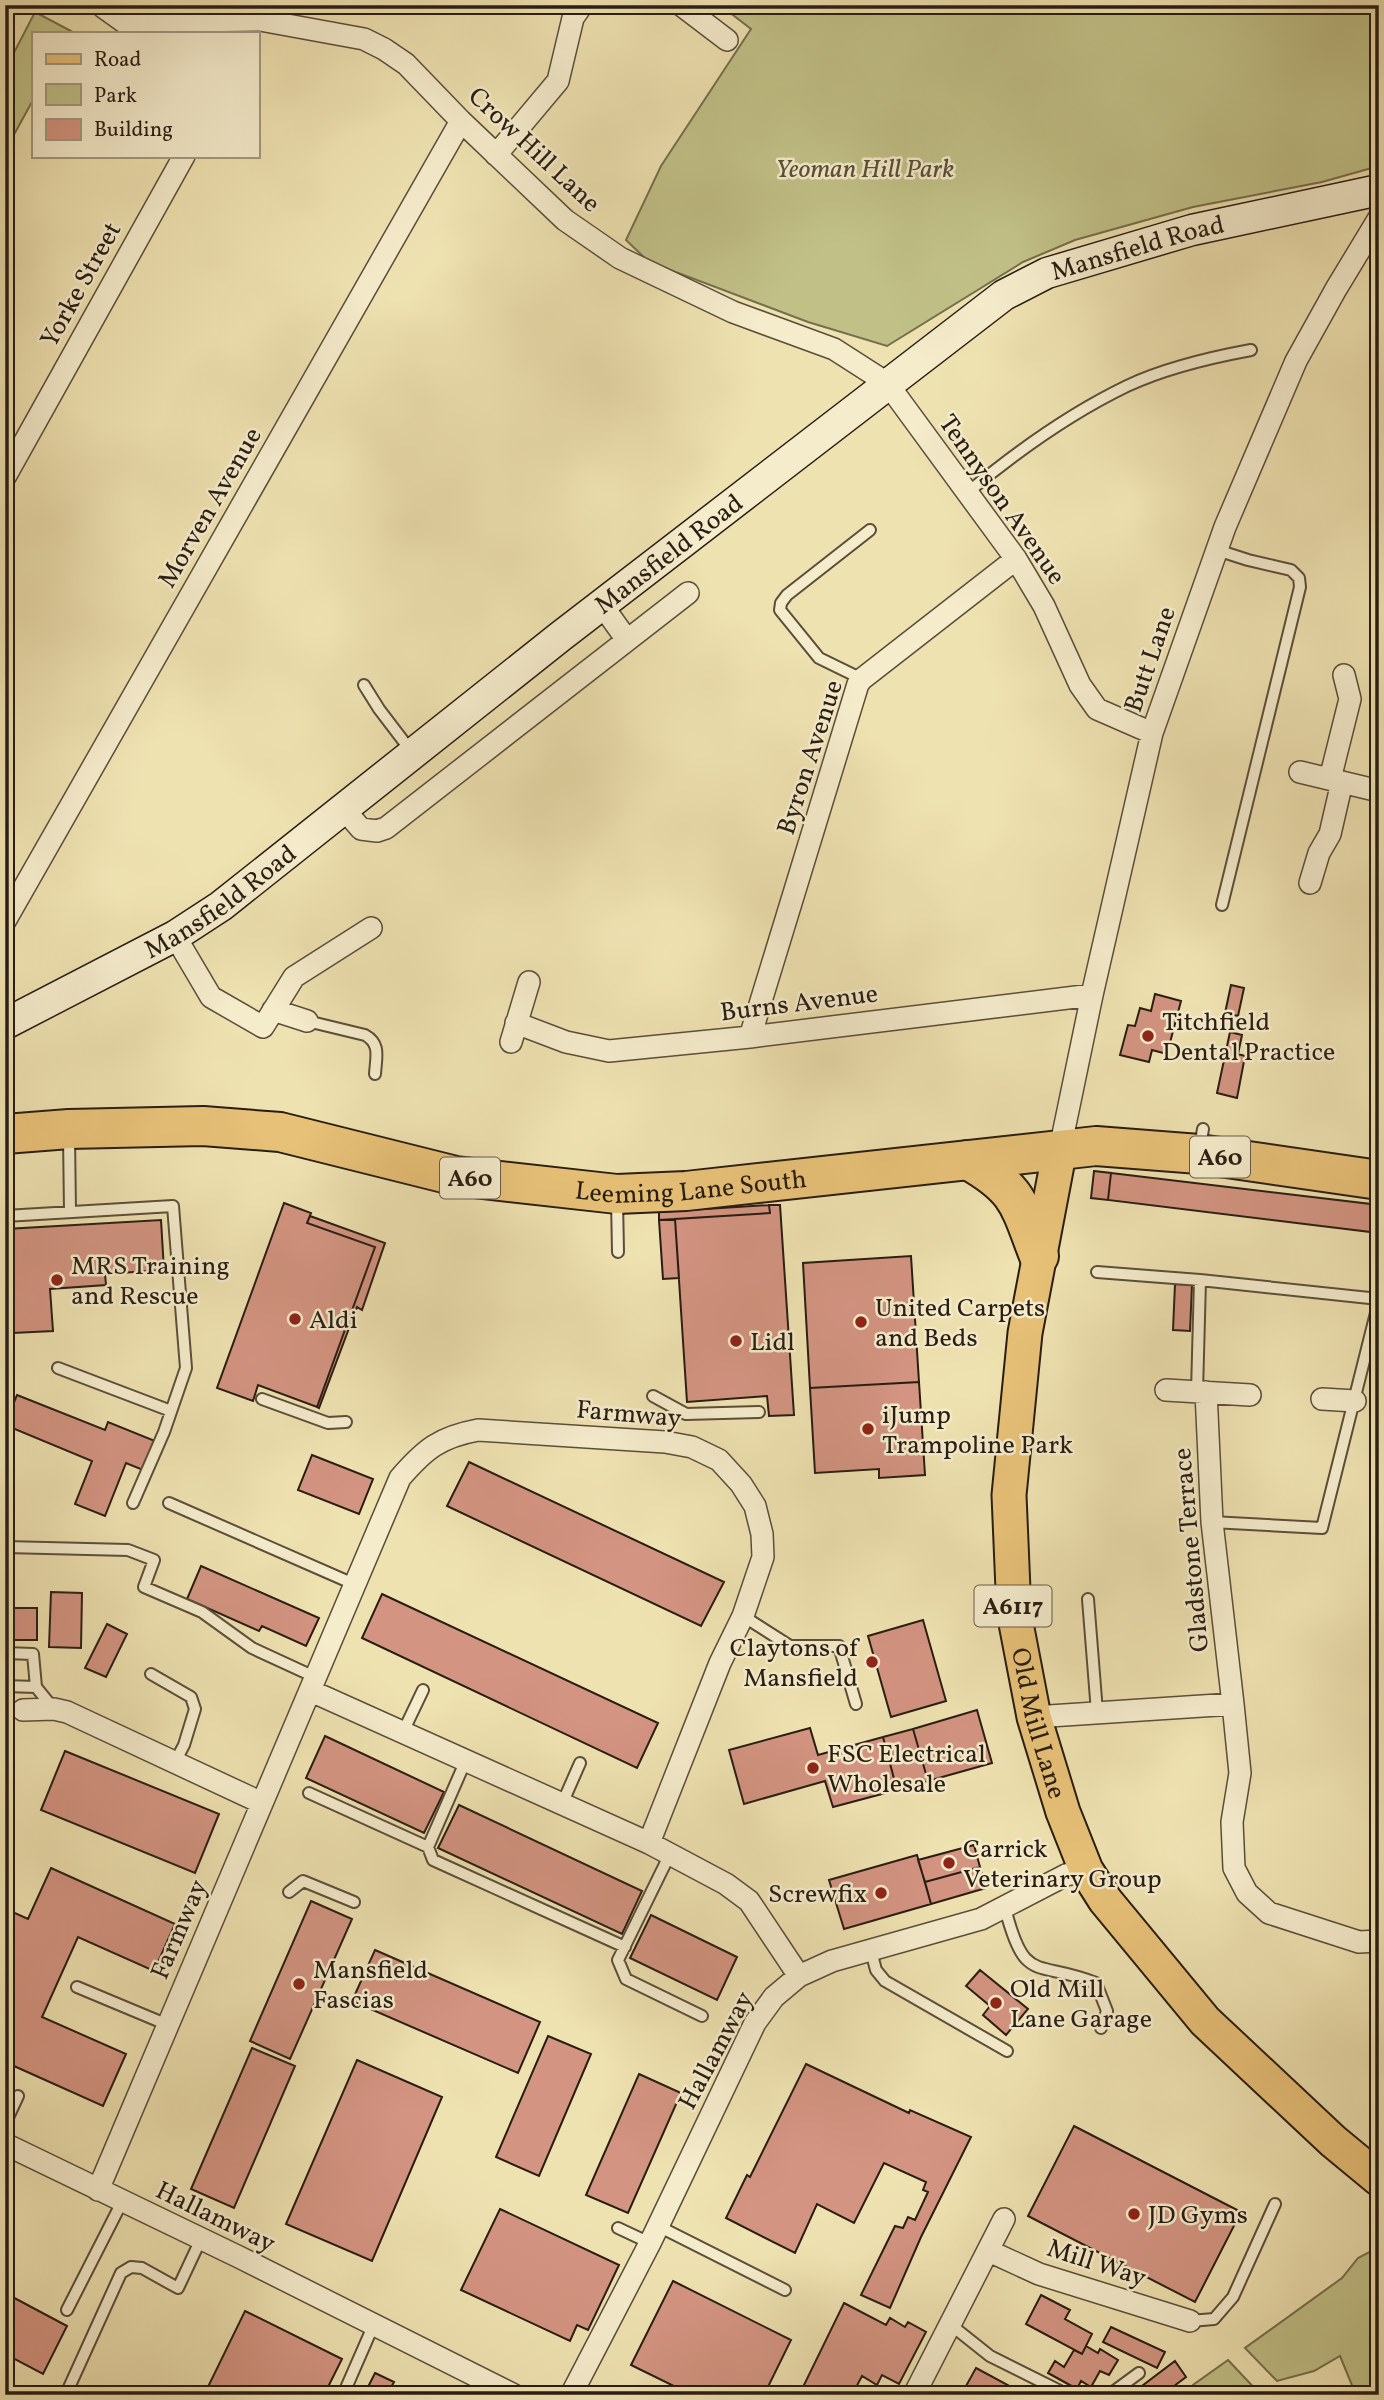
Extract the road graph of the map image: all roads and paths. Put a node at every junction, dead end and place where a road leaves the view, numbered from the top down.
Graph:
1 (104, 5) edge
2 (582, 5) edge
3 (681, 5) edge
4 (260, 20) edge
5 (727, 40) dead end
6 (461, 121) junction
7 (496, 155) junction
8 (183, 158) edge
9 (1379, 190) edge
10 (1379, 218) edge
11 (1251, 350) dead end
12 (887, 383) junction
13 (5, 477) edge
14 (967, 493) junction
15 (870, 530) dead end
16 (1217, 550) junction
17 (1016, 559) junction
18 (688, 593) dead end
19 (602, 605) junction
20 (627, 640) junction
21 (1345, 675) dead end
22 (862, 679) junction
23 (364, 685) dead end
24 (1152, 733) junction
25 (412, 753) junction
26 (1300, 772) dead end
27 (1336, 780) junction
28 (1379, 791) edge
29 (343, 808) junction
30 (1310, 883) dead end
31 (1222, 905) dead end
32 (5, 921) edge
33 (371, 928) dead end
34 (175, 936) junction
35 (529, 982) dead end
36 (1092, 995) junction
37 (274, 1010) junction
38 (307, 1021) joint
39 (5, 1024) edge
40 (750, 1037) junction
41 (375, 1074) dead end
42 (69, 1129) junction
43 (5, 1134) edge
44 (1060, 1149) junction
45 (968, 1160) junction
46 (1379, 1180) edge
47 (617, 1194) junction
48 (70, 1211) junction
49 (5, 1216) edge
50 (618, 1252) dead end
51 (1039, 1256) junction
52 (1097, 1272) dead end
53 (1200, 1280) junction
54 (1379, 1300) edge
55 (58, 1368) dead end
56 (1166, 1390) dead end
57 (1202, 1392) junction
58 (1250, 1395) dead end
59 (653, 1396) dead end
60 (262, 1399) dead end
61 (1322, 1399) dead end
62 (1355, 1401) junction
63 (171, 1411) junction
64 (759, 1412) dead end
65 (346, 1422) dead end
66 (133, 1503) dead end
67 (169, 1503) dead end
68 (1212, 1522) junction
69 (5, 1547) edge
70 (356, 1585) junction
71 (1088, 1599) dead end
72 (743, 1616) junction
73 (5, 1653) edge
74 (151, 1674) dead end
75 (314, 1684) junction
76 (5, 1686) edge
77 (36, 1687) junction
78 (423, 1690) dead end
79 (856, 1704) dead end
80 (1233, 1704) junction
81 (54, 1709) junction
82 (14, 1712) edge
83 (1097, 1712) junction
84 (1034, 1717) junction
85 (403, 1732) junction
86 (467, 1760) junction
87 (175, 1762) junction
88 (580, 1763) dead end
89 (309, 1793) dead end
90 (262, 1803) junction
91 (562, 1804) junction
92 (649, 1843) junction
93 (428, 1847) junction
94 (670, 1854) junction
95 (1086, 1870) junction
96 (289, 1892) dead end
97 (354, 1902) dead end
98 (1005, 1908) junction
99 (1379, 1941) edge
100 (625, 1947) junction
101 (871, 1951) junction
102 (799, 1976) junction
103 (77, 1987) dead end
104 (702, 2016) dead end
105 (168, 2025) junction
106 (1101, 2028) dead end
107 (1007, 2051) dead end
108 (18, 2096) dead end
109 (5, 2124) edge
110 (5, 2144) edge
111 (1379, 2179) edge
112 (98, 2190) junction
113 (122, 2202) junction
114 (1276, 2204) dead end
115 (1004, 2220) dead end
116 (618, 2228) dead end
117 (654, 2234) junction
118 (201, 2239) junction
119 (989, 2251) junction
120 (785, 2290) dead end
121 (67, 2310) dead end
122 (1190, 2321) joint
123 (373, 2324) junction
124 (951, 2325) junction
125 (1139, 2373) dead end
126 (67, 2392) dead end
127 (343, 2395) edge
128 (514, 2395) edge
129 (571, 2395) edge
130 (914, 2395) edge
131 (1068, 2395) edge
132 (1109, 2395) edge

1 - 4 street, Crow Hill Lane
2 - 7 street
3 - 5 street
4 - 6 street, Crow Hill Lane
6 - 7 street, Crow Hill Lane
6 - 32 street, Morven Avenue
7 - 12 street, Crow Hill Lane
8 - 13 street, Yorke Street
9 - 12 main road, Mansfield Road
10 - 16 street, Butt Lane
11 - 14 lane
12 - 14 street, Tennyson Avenue
12 - 19 main road, Mansfield Road
14 - 17 street, Tennyson Avenue
15 - 22 lane
16 - 24 street, Butt Lane
16 - 31 lane
17 - 22 street, Byron Avenue
17 - 24 street, Tennyson Avenue
18 - 20 street
19 - 20 street
19 - 25 main road, Mansfield Road
20 - 29 street
21 - 27 street
22 - 40 street, Byron Avenue
23 - 25 lane
24 - 36 street, Butt Lane
25 - 29 main road, Mansfield Road
26 - 27 street
27 - 28 street
27 - 30 street
29 - 34 main road, Mansfield Road
33 - 37 street
34 - 37 street
34 - 39 main road, Mansfield Road
35 - 40 street, Burns Avenue
36 - 40 street, Burns Avenue
36 - 44 street, Butt Lane
37 - 38 street
38 - 41 lane
42 - 43 highway, Leeming Lane South / A60
42 - 47 highway, Leeming Lane South / A60
42 - 48 lane
44 - 45 highway, Leeming Lane South / A60
44 - 46 highway, Leeming Lane South / A60
44 - 51 main road, Old Mill Lane / A6117
45 - 47 highway, Leeming Lane South / A60
45 - 51 highway
47 - 50 lane
48 - 49 lane
48 - 63 lane
51 - 84 main road, Old Mill Lane / A6117
52 - 53 lane
53 - 54 lane
53 - 57 lane
54 - 62 lane
55 - 63 lane
56 - 57 street
57 - 58 street
57 - 68 street, Gladstone Terrace
59 - 64 lane
60 - 65 lane
61 - 62 street
62 - 68 lane
63 - 66 lane
67 - 70 lane
68 - 80 street, Gladstone Terrace
69 - 75 lane
70 - 72 street, Farmway
70 - 75 street, Farmway
71 - 83 lane
72 - 79 lane
72 - 92 street, Farmway
73 - 77 lane
74 - 87 lane
75 - 85 street
75 - 90 street, Farmway
76 - 77 lane
77 - 81 lane
78 - 85 lane
80 - 83 street
80 - 99 street, Gladstone Terrace
81 - 82 street
81 - 87 street
83 - 84 street
84 - 95 main road, Old Mill Lane / A6117
85 - 86 street
86 - 91 street
86 - 93 lane
87 - 90 street
88 - 91 lane
89 - 93 lane
90 - 105 street, Farmway
91 - 92 street
92 - 94 street
93 - 100 lane
94 - 100 lane
94 - 102 street
95 - 98 street, Hallamway
95 - 111 main road, Old Mill Lane / A6117
96 - 97 lane
98 - 101 street, Hallamway
98 - 106 lane
100 - 104 lane
101 - 102 street, Hallamway
101 - 107 lane
102 - 117 street, Hallamway
103 - 105 lane
105 - 112 street, Farmway
108 - 109 lane
110 - 112 street, Hallamway
112 - 113 street, Hallamway
113 - 118 street, Hallamway
113 - 121 lane
114 - 122 lane
115 - 119 street
116 - 117 lane
117 - 120 lane
117 - 129 street, Hallamway
118 - 123 street, Hallamway
118 - 126 lane
119 - 122 street, Mill Way
119 - 124 street
123 - 127 lane
123 - 128 street, Hallamway
124 - 130 street
124 - 131 lane
125 - 132 lane

